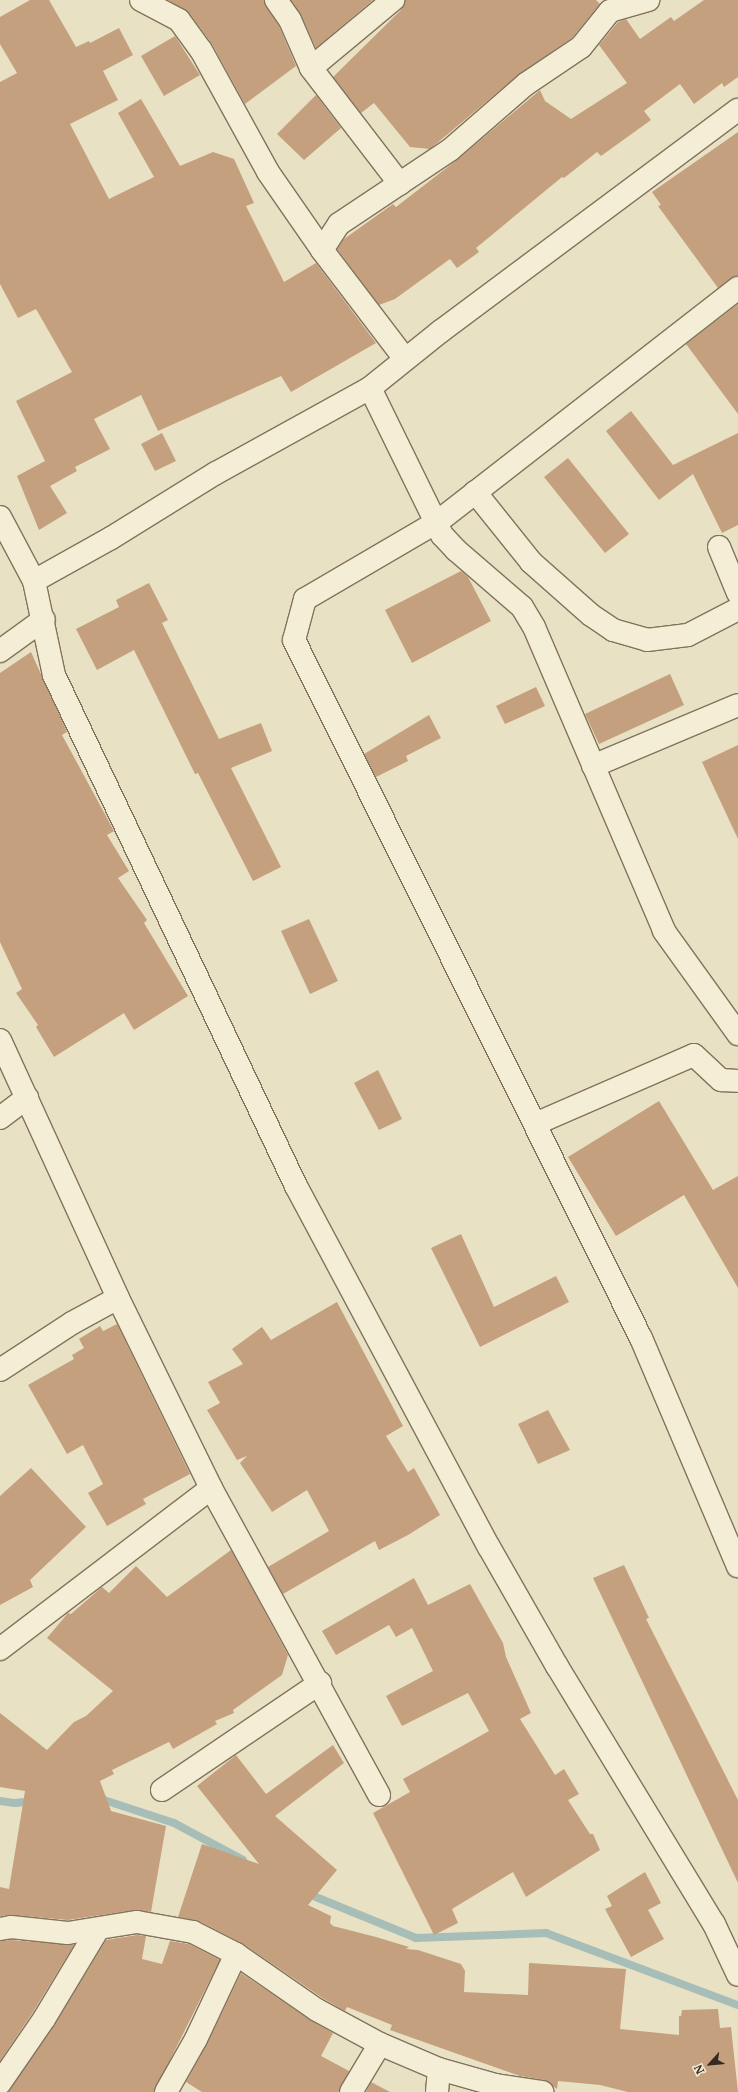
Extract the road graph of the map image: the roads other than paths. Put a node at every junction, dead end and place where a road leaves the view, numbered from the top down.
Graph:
1 (141, 0) edge
2 (276, 0) edge
3 (393, 0) edge
4 (648, 0) edge
5 (606, 6) edge
6 (310, 68) junction
7 (738, 110) edge
8 (400, 184) junction
9 (322, 250) junction
10 (738, 288) edge
11 (405, 359) junction
12 (370, 388) junction
13 (475, 492) junction
14 (0, 517) edge
15 (437, 522) junction
16 (719, 547) dead end
17 (34, 581) junction
18 (738, 593) edge
19 (738, 609) edge
20 (44, 619) junction
21 (0, 651) edge
22 (738, 705) edge
23 (593, 766) junction
24 (738, 1034) edge
25 (0, 1040) edge
26 (738, 1081) edge
27 (28, 1098) junction
28 (0, 1118) edge
29 (535, 1124) junction
30 (118, 1298) junction
31 (0, 1370) edge
32 (211, 1488) junction
33 (738, 1566) edge
34 (0, 1649) edge
35 (320, 1683) junction
36 (162, 1790) dead end
37 (379, 1795) dead end
38 (0, 1928) edge
39 (98, 1929) junction
40 (236, 1954) junction
41 (738, 1975) edge
42 (380, 2044) junction
43 (438, 2070) junction
44 (0, 2083) edge
45 (166, 2092) edge
46 (351, 2092) edge
47 (437, 2092) edge
48 (542, 2092) edge

1 - 9 street
2 - 6 street
3 - 6 street
4 - 5 street
5 - 8 street
6 - 8 street
7 - 11 street
8 - 9 street
9 - 11 street
10 - 13 street
11 - 12 street
12 - 15 street
12 - 17 street
13 - 15 street
13 - 19 street
14 - 17 street
15 - 23 street
15 - 29 street
16 - 18 street
17 - 20 street
20 - 21 street
20 - 41 street
22 - 23 street
23 - 24 street
25 - 27 street
26 - 29 street
27 - 28 street
27 - 30 street
29 - 33 street
30 - 31 street
30 - 32 street
32 - 34 street
32 - 35 street
35 - 36 street
35 - 37 street
38 - 39 street
39 - 40 street
39 - 44 street
40 - 42 street
40 - 45 street
42 - 43 street
42 - 46 street
43 - 47 street
43 - 48 street

